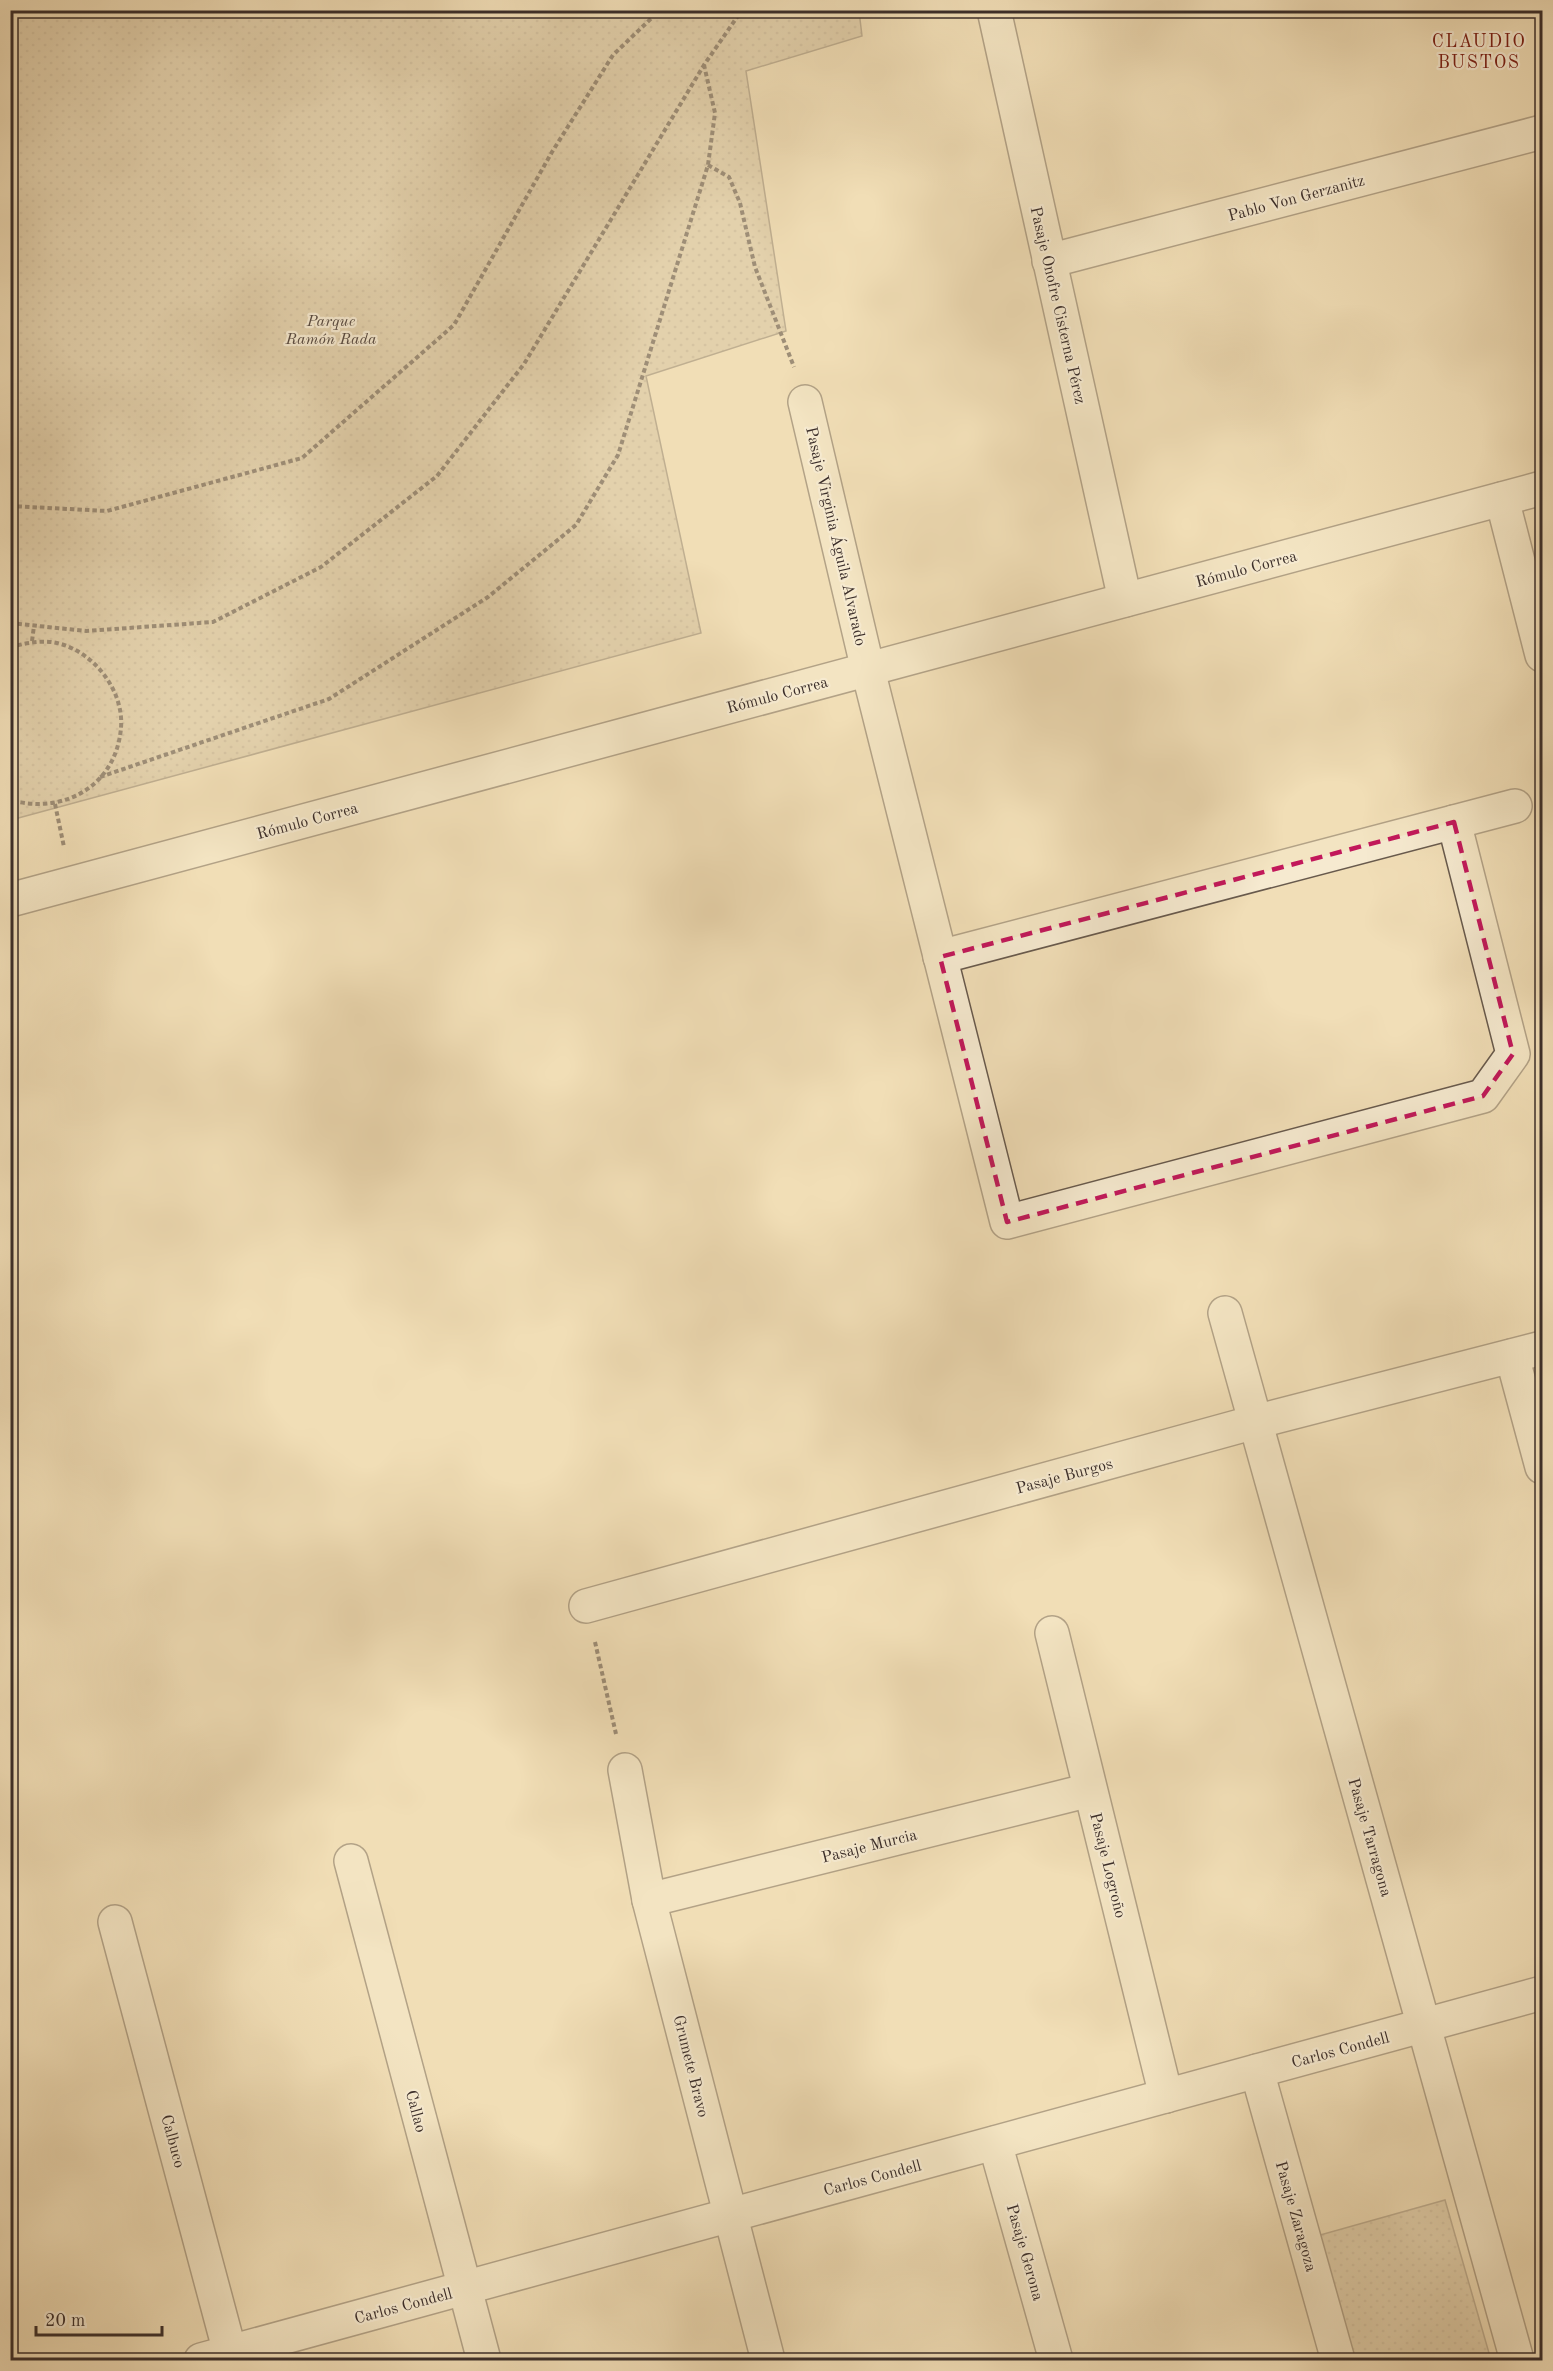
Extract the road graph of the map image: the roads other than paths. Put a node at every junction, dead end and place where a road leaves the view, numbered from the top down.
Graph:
1 (994, 10) edge
2 (1542, 132) edge
3 (1049, 261) junction
4 (805, 402) road end
5 (1542, 488) edge
6 (1502, 499) junction
7 (1125, 600) junction
8 (1542, 655) edge
9 (868, 670) junction
10 (1515, 806) dead end
11 (1454, 822) junction
12 (10, 900) edge
13 (940, 957) junction
14 (1225, 1313) dead end
15 (1527, 1352) edge
16 (1255, 1422) junction
17 (1542, 1467) edge
18 (586, 1606) road end
19 (1052, 1633) dead end
20 (625, 1770) road end
21 (1090, 1790) junction
22 (351, 1861) dead end
23 (649, 1900) junction
24 (115, 1922) dead end
25 (1542, 1993) edge
26 (1424, 2026) junction
27 (1257, 2071) junction
28 (1166, 2096) junction
29 (995, 2143) junction
30 (730, 2216) junction
31 (464, 2289) junction
32 (221, 2358) edge
33 (483, 2361) edge
34 (768, 2361) edge
35 (1056, 2361) edge
36 (1338, 2361) edge
37 (1517, 2361) edge

1 - 3 street, Pasaje Onofre Cisterna Pérez
2 - 3 street, Pablo Von Gerzanitz
3 - 7 street, Pasaje Onofre Cisterna Pérez
4 - 9 street, Pasaje Virginia Águila Alvarado
5 - 6 street, Rómulo Correa
6 - 7 street, Rómulo Correa
6 - 8 street
7 - 9 street, Rómulo Correa
9 - 12 street, Rómulo Correa
9 - 13 street, Pasaje Virginia Águila Alvarado
10 - 11 street
11 - 13 street
11 - 13 street, Pasaje Virginia Águila Alvarado
14 - 16 street, Pasaje Tarragona
15 - 16 street, Pasaje Burgos
15 - 17 street
16 - 18 street, Pasaje Burgos
16 - 26 street, Pasaje Tarragona
19 - 21 street, Pasaje Logroño
20 - 23 street, Grumete Bravo
21 - 23 street, Pasaje Murcia
21 - 28 street, Pasaje Logroño
22 - 31 street, Callao
23 - 30 street, Grumete Bravo
24 - 32 street, Calbuco
25 - 26 street, Carlos Condell
26 - 27 street, Carlos Condell
26 - 37 street, Pasaje Tarragona
27 - 28 street, Carlos Condell
27 - 36 street, Pasaje Zaragoza
28 - 29 street, Carlos Condell
29 - 30 street, Carlos Condell
29 - 35 street, Pasaje Gerona
30 - 31 street, Carlos Condell
30 - 34 street, Grumete Bravo
31 - 32 street, Carlos Condell
31 - 33 street, Callao

